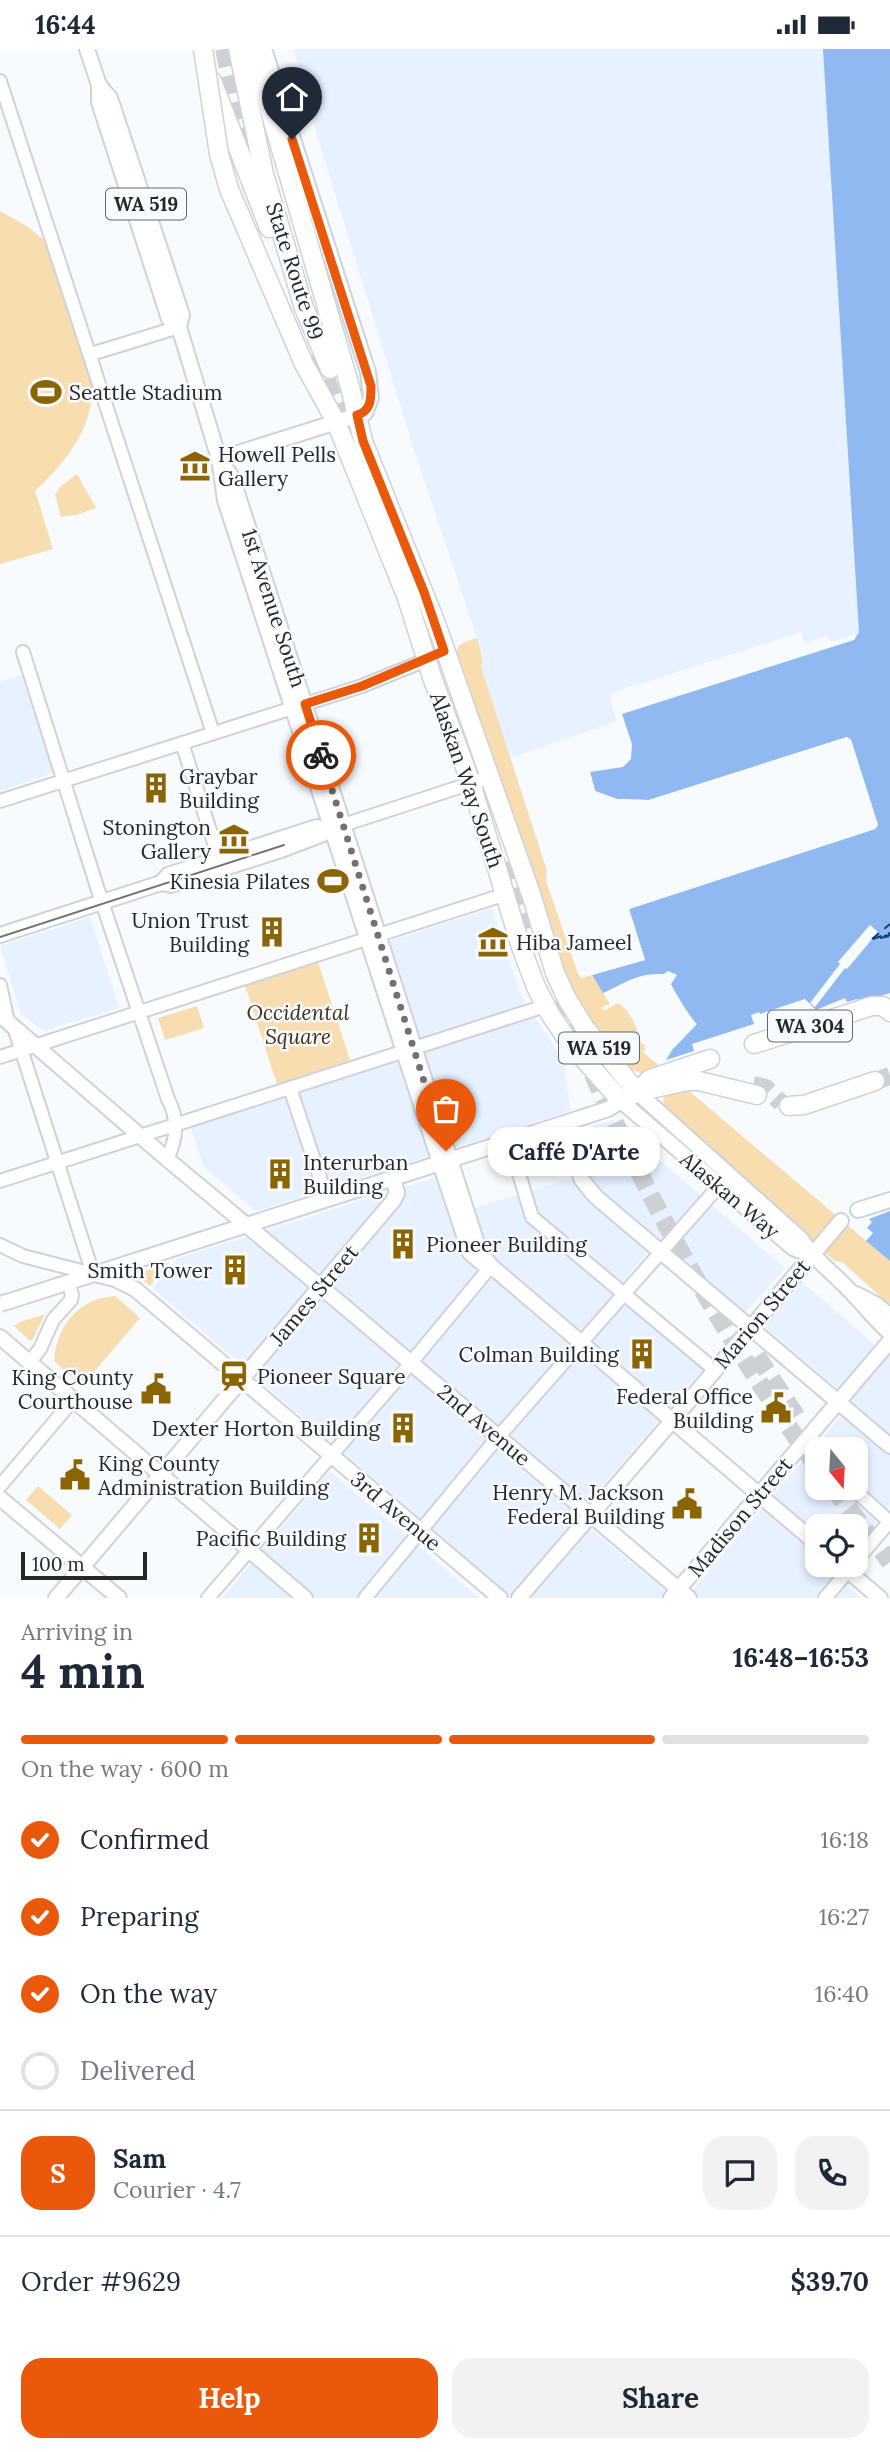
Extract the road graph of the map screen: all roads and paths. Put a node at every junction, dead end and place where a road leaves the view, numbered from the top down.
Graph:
1 (87, 49) edge
2 (202, 49) edge
3 (237, 49) edge
4 (252, 49) edge
5 (264, 49) edge
6 (0, 81) edge
7 (304, 308) junction
8 (178, 327) junction
9 (91, 354) junction
10 (330, 369) tunnel mouth
11 (357, 415) junction
12 (336, 422) junction
13 (219, 459) junction
14 (444, 651) junction
15 (23, 652) dead end
16 (426, 660) junction
17 (299, 706) junction
18 (213, 733) junction
19 (182, 743) junction
20 (490, 777) junction
21 (64, 781) junction
22 (471, 783) junction
23 (0, 801) edge
24 (337, 827) junction
25 (220, 863) junction
26 (506, 894) junction
27 (102, 902) junction
28 (0, 935) edge
29 (373, 938) junction
30 (0, 985) edge
31 (545, 1006) junction
32 (884, 1008) edge
33 (140, 1012) junction
34 (7, 1022) edge
35 (754, 1044) dead end
36 (28, 1048) junction
37 (409, 1049) junction
38 (0, 1057) edge
39 (710, 1059) dead end
40 (875, 1081) tunnel mouth
41 (290, 1088) junction
42 (756, 1094) tunnel mouth
43 (629, 1097) junction
44 (789, 1106) dead end
45 (177, 1124) junction
46 (564, 1124) junction
47 (139, 1136) junction
48 (507, 1142) junction
49 (167, 1159) junction
50 (57, 1162) junction
51 (445, 1162) junction
52 (393, 1178) junction
53 (723, 1180) junction
54 (0, 1181) edge
55 (327, 1199) junction
56 (890, 1200) edge
57 (858, 1210) dead end
58 (841, 1221) dead end
59 (247, 1225) junction
60 (0, 1245) edge
61 (660, 1252) junction
62 (811, 1255) junction
63 (491, 1266) junction
64 (93, 1274) junction
65 (68, 1282) junction
66 (321, 1287) junction
67 (849, 1289) junction
68 (624, 1293) junction
69 (5, 1302) edge
70 (890, 1316) edge
71 (750, 1327) junction
72 (890, 1333) edge
73 (0, 1337) edge
74 (890, 1341) edge
75 (580, 1342) junction
76 (29, 1363) junction
77 (411, 1363) junction
78 (715, 1370) junction
79 (242, 1380) junction
80 (73, 1400) junction
81 (838, 1402) junction
82 (672, 1421) junction
83 (498, 1437) junction
84 (802, 1444) junction
85 (890, 1446) edge
86 (805, 1447) edge
87 (331, 1456) junction
88 (160, 1476) junction
89 (0, 1486) edge
90 (759, 1495) junction
91 (0, 1498) edge
92 (866, 1500) edge
93 (590, 1515) junction
94 (890, 1521) edge
95 (420, 1531) junction
96 (805, 1535) edge
97 (868, 1545) edge
98 (248, 1551) junction
99 (82, 1567) junction
100 (840, 1577) edge
101 (860, 1577) edge
102 (680, 1595) edge
103 (56, 1598) edge
104 (119, 1598) edge
105 (208, 1598) edge
106 (305, 1598) edge
107 (365, 1598) edge
108 (500, 1598) edge
109 (519, 1598) edge
110 (825, 1598) edge
111 (880, 1598) edge

1 - 8 main road, 1st Avenue South / WA 519
2 - 7 highway
2 - 12 highway, Alaskan Way South, bridge
3 - 7 highway, State Route 99
4 - 11 highway, Alaskan Way South
5 - 11 main road
6 - 9 street
7 - 10 highway, State Route 99
8 - 9 street
8 - 13 main road, 1st Avenue South / WA 519
9 - 18 street
11 - 12 main road
11 - 14 highway, Alaskan Way South
12 - 13 main road
12 - 16 highway, Alaskan Way South / WA 519
13 - 17 main road, 1st Avenue South
14 - 16 street
14 - 20 highway, Alaskan Way South
15 - 21 street
16 - 17 street
16 - 22 highway, Alaskan Way South / WA 519
17 - 18 street
17 - 24 main road, 1st Avenue South
18 - 19 street
19 - 21 street
19 - 25 street
20 - 22 street
20 - 43 highway, Alaskan Way South / WA 519
21 - 23 street
21 - 27 street
22 - 24 street
22 - 26 highway, Alaskan Way South / WA 519
24 - 25 main road
24 - 29 main road, 1st Avenue South
25 - 27 main road
26 - 29 street
26 - 31 highway, Alaskan Way South / WA 519
27 - 28 main road
27 - 33 street
29 - 33 street
29 - 37 main road, 1st Avenue South
30 - 34 street
31 - 37 street
31 - 43 highway, Alaskan Way South / WA 519
32 - 35 highway, WA 304
33 - 36 street
33 - 45 street
34 - 36 main road, 2nd Avenue
36 - 38 street
36 - 47 main road, 2nd Avenue
36 - 50 street
37 - 41 street
37 - 51 main road, 1st Avenue South
39 - 43 highway
40 - 44 highway
41 - 45 street
41 - 55 street
42 - 43 highway
43 - 46 main road
43 - 53 main road, Alaskan Way
45 - 47 street
45 - 49 street
46 - 48 main road
46 - 61 main road
47 - 49 main road, 2nd Avenue
47 - 50 street
48 - 51 main road
48 - 68 street
49 - 59 main road, 2nd Avenue
50 - 54 street
50 - 64 street
51 - 52 main road
51 - 63 main road, 1st Avenue South
52 - 55 main road
52 - 66 main road, James Street
53 - 61 street
53 - 62 main road, Alaskan Way
55 - 59 main road
56 - 57 main road
58 - 62 main road, Marion Street
59 - 64 main road
59 - 66 main road, 2nd Avenue
60 - 64 street
61 - 68 street
61 - 71 main road
62 - 67 main road, Alaskan Way
62 - 71 main road, Marion Street
63 - 75 main road
63 - 77 street
64 - 65 main road
64 - 79 main road, 3rd Avenue
65 - 69 main road
65 - 76 street
66 - 77 main road, 2nd Avenue
66 - 79 main road, James Street
67 - 70 main road, Alaskan Way
67 - 72 main road, Alaskan Way
68 - 75 street
68 - 78 street
71 - 78 main road, Marion Street
71 - 81 main road
73 - 76 main road
74 - 81 main road, Madison Street
75 - 82 main road
75 - 83 street
76 - 80 main road
77 - 83 main road, 2nd Avenue
77 - 87 street
78 - 82 main road, Marion Street
79 - 87 main road, 3rd Avenue
79 - 88 main road, James Street
80 - 88 main road
80 - 89 street
81 - 84 main road, Madison Street
81 - 85 main road
82 - 90 main road
82 - 93 main road, Marion Street
83 - 93 main road, 2nd Avenue
83 - 95 street
84 - 86 street
84 - 90 main road, Madison Street
87 - 95 main road, 3rd Avenue
87 - 98 street
88 - 98 main road
88 - 99 main road, James Street
90 - 96 main road
90 - 102 main road, Madison Street
91 - 99 main road
92 - 94 street
93 - 102 main road, 2nd Avenue
93 - 109 main road, Marion Street
94 - 97 street
95 - 107 street
95 - 108 main road, 3rd Avenue
98 - 105 street
98 - 106 main road
99 - 103 main road, James Street
99 - 104 main road
100 - 110 street
101 - 111 main road

